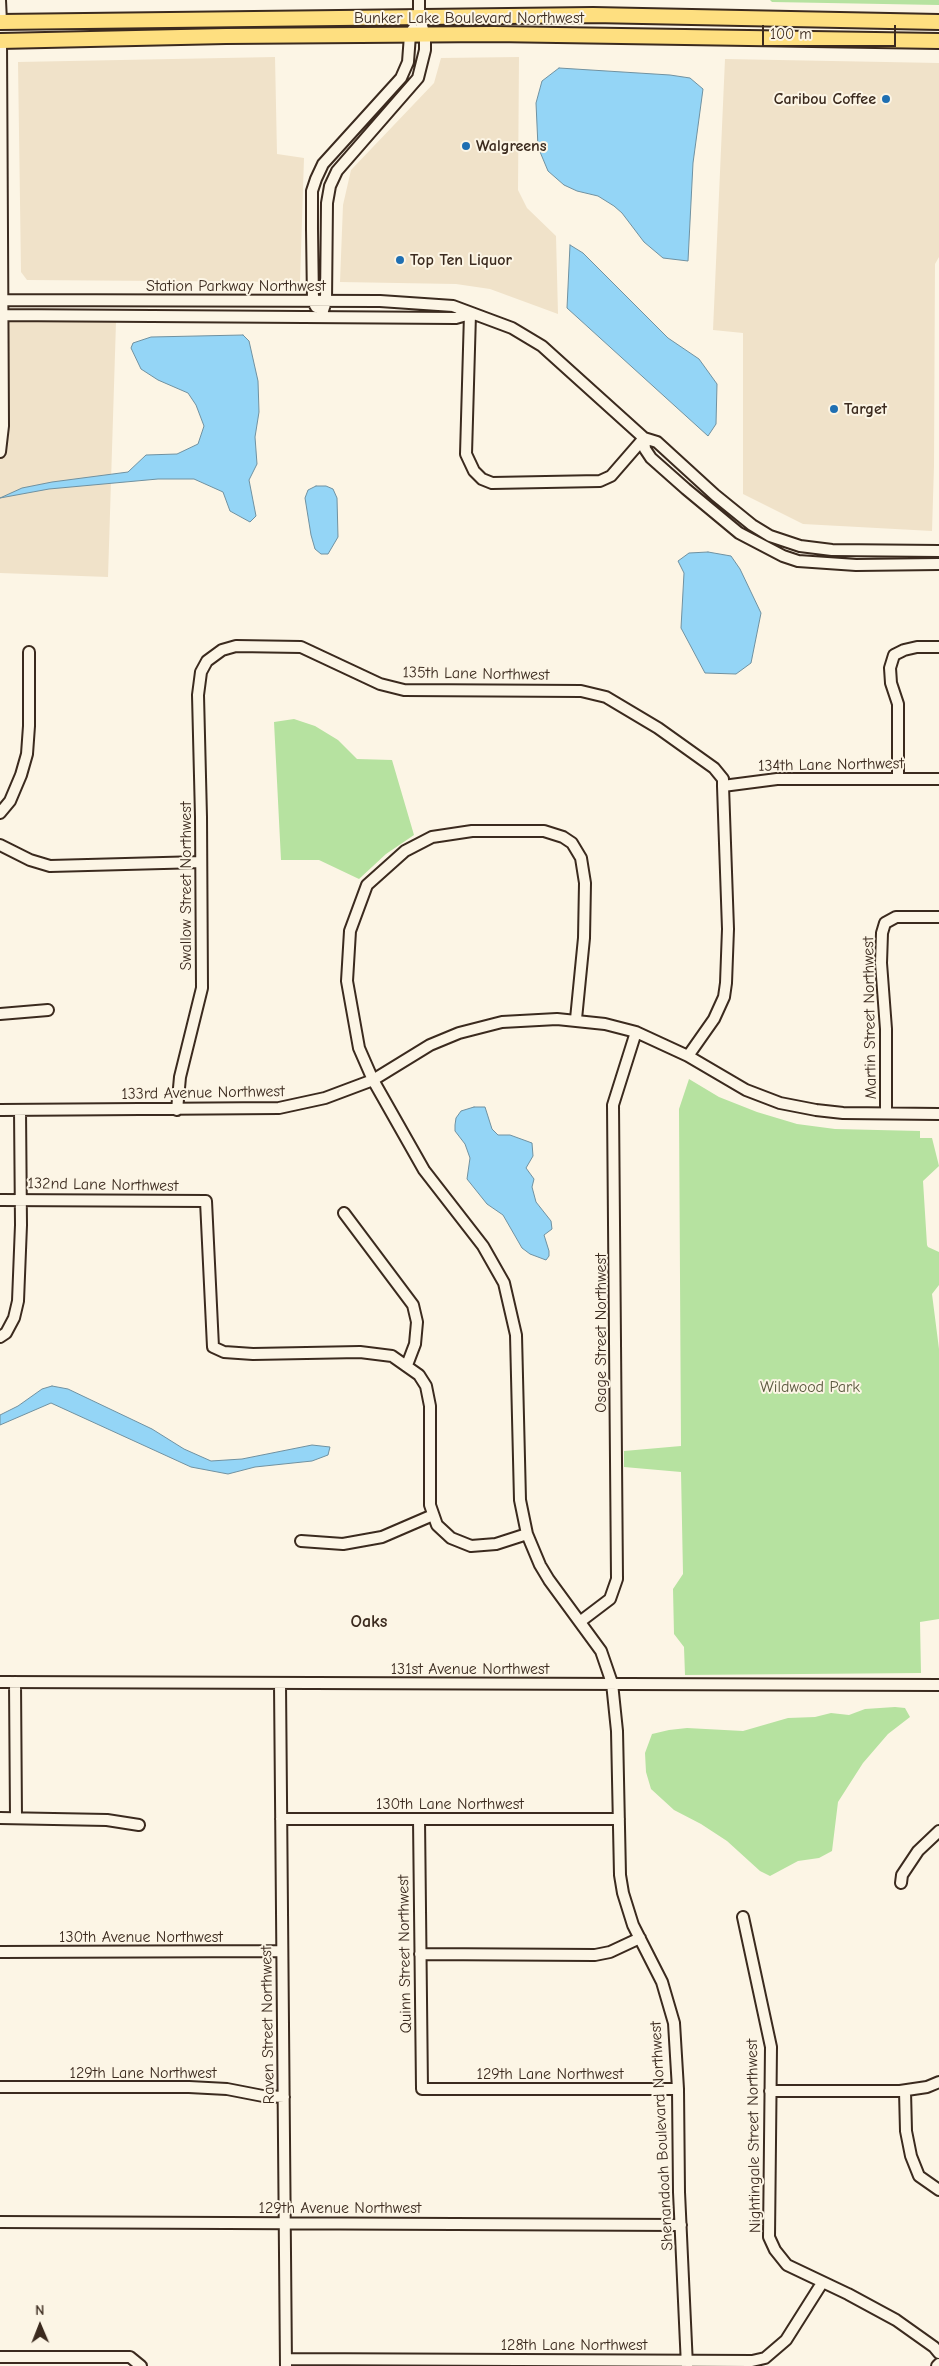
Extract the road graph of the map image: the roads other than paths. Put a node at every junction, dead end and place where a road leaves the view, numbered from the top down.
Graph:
1 (0, 0) edge
2 (419, 0) edge
3 (419, 17) junction
4 (0, 22) edge
5 (939, 22) edge
6 (410, 35) junction
7 (425, 35) junction
8 (0, 41) edge
9 (939, 41) edge
10 (1, 300) edge
11 (313, 301) junction
12 (326, 302) junction
13 (470, 314) junction
14 (1, 316) edge
15 (321, 317) junction
16 (644, 438) junction
17 (0, 452) edge
18 (856, 550) junction
19 (939, 551) edge
20 (939, 564) edge
21 (856, 565) junction
22 (939, 647) edge
23 (29, 652) dead end
24 (207, 660) joint
25 (898, 779) junction
26 (939, 780) edge
27 (723, 786) junction
28 (0, 813) edge
29 (0, 845) edge
30 (201, 862) junction
31 (939, 917) edge
32 (48, 1010) dead end
33 (0, 1014) edge
34 (576, 1019) junction
35 (636, 1032) junction
36 (688, 1056) junction
37 (374, 1080) junction
38 (0, 1110) edge
39 (20, 1110) junction
40 (177, 1110) junction
41 (886, 1112) junction
42 (939, 1114) edge
43 (21, 1199) junction
44 (0, 1200) edge
45 (344, 1213) dead end
46 (1, 1336) edge
47 (407, 1366) junction
48 (433, 1515) junction
49 (527, 1534) junction
50 (300, 1541) dead end
51 (581, 1621) junction
52 (0, 1682) edge
53 (15, 1682) junction
54 (280, 1684) junction
55 (612, 1684) junction
56 (939, 1685) edge
57 (0, 1818) edge
58 (16, 1818) junction
59 (419, 1818) junction
60 (281, 1819) junction
61 (619, 1819) junction
62 (139, 1825) dead end
63 (939, 1831) edge
64 (901, 1883) dead end
65 (743, 1917) dead end
66 (640, 1938) junction
67 (282, 1951) junction
68 (0, 1952) edge
69 (420, 1954) junction
70 (939, 2082) edge
71 (0, 2087) edge
72 (422, 2089) joint
73 (678, 2089) junction
74 (770, 2091) junction
75 (905, 2091) junction
76 (284, 2097) junction
77 (939, 2190) edge
78 (0, 2222) edge
79 (286, 2223) junction
80 (681, 2225) junction
81 (822, 2283) junction
82 (939, 2353) edge
83 (0, 2356) edge
84 (286, 2362) edge
85 (687, 2364) edge
86 (141, 2366) edge

1 - 4 street
2 - 3 street
3 - 4 main road, Bunker Lake Boulevard Northwest
3 - 5 main road, Bunker Lake Boulevard Northwest
3 - 6 street
3 - 7 street
6 - 7 main road, Bunker Lake Boulevard Northwest
6 - 8 main road, Bunker Lake Boulevard Northwest
6 - 11 street
7 - 9 main road, Bunker Lake Boulevard Northwest
7 - 12 street
8 - 10 street
10 - 11 street, Station Parkway Northwest
10 - 14 street
11 - 12 street, Station Parkway Northwest
11 - 15 street
12 - 13 street, Station Parkway Northwest
12 - 15 street
13 - 15 street, Station Parkway Northwest
13 - 16 street, Station Parkway Northwest
13 - 16 street
14 - 15 street, Station Parkway Northwest
14 - 17 street
16 - 18 street, Station Parkway Northwest
16 - 21 street, Station Parkway Northwest
18 - 19 street, Station Parkway Northwest
18 - 21 street
20 - 21 street, Station Parkway Northwest
22 - 25 street
23 - 28 street
24 - 27 street, 135th Lane Northwest
24 - 30 street, Swallow Street Northwest
25 - 26 street, 134th Lane Northwest
25 - 27 street, 134th Lane Northwest
27 - 36 street
29 - 30 street
30 - 40 street, Swallow Street Northwest
31 - 41 street, Martin Street Northwest
32 - 33 street
34 - 35 street, 133rd Avenue Northwest
34 - 37 street, 133rd Avenue Northwest
34 - 37 street
35 - 36 street, 133rd Avenue Northwest
35 - 51 street, Osage Street Northwest
36 - 41 street, 133rd Avenue Northwest
37 - 40 street, 133rd Avenue Northwest
37 - 49 street, Shenandoah Boulevard Northwest
38 - 39 street, 133rd Avenue Northwest
39 - 40 street, 133rd Avenue Northwest
39 - 43 street
41 - 42 street, 133rd Avenue Northwest
43 - 44 street, 132nd Lane Northwest
43 - 46 street
43 - 47 street, 132nd Lane Northwest
45 - 47 street
47 - 48 street
48 - 49 street
48 - 50 street
49 - 51 street, Shenandoah Boulevard Northwest
51 - 55 street, Shenandoah Boulevard Northwest
52 - 53 street, 131st Avenue Northwest
53 - 54 street, 131st Avenue Northwest
53 - 58 street
54 - 55 street, 131st Avenue Northwest
54 - 60 street, Raven Street Northwest
55 - 56 street, 131st Avenue Northwest
55 - 61 street, Shenandoah Boulevard Northwest
57 - 58 street
58 - 62 street
59 - 60 street, 130th Lane Northwest
59 - 61 street, 130th Lane Northwest
59 - 69 street, Quinn Street Northwest
60 - 67 street, Raven Street Northwest
61 - 66 street, Shenandoah Boulevard Northwest
63 - 64 street
65 - 74 street, Nightingale Street Northwest
66 - 69 street
66 - 73 street, Shenandoah Boulevard Northwest
67 - 68 street, 130th Avenue Northwest
67 - 76 street, Raven Street Northwest
69 - 72 street, Quinn Street Northwest
70 - 75 street
71 - 76 street, 129th Lane Northwest
72 - 73 street, 129th Lane Northwest
73 - 80 street, Shenandoah Boulevard Northwest
74 - 75 street
74 - 81 street, Nightingale Street Northwest
75 - 77 street
76 - 79 street, Raven Street Northwest
78 - 79 street, 129th Avenue Northwest
79 - 80 street, 129th Avenue Northwest
79 - 84 street, Raven Street Northwest
80 - 85 street, Shenandoah Boulevard Northwest
81 - 82 street, Nightingale Street Northwest
81 - 85 street, 128th Lane Northwest
83 - 86 street
84 - 85 street, 128th Lane Northwest

